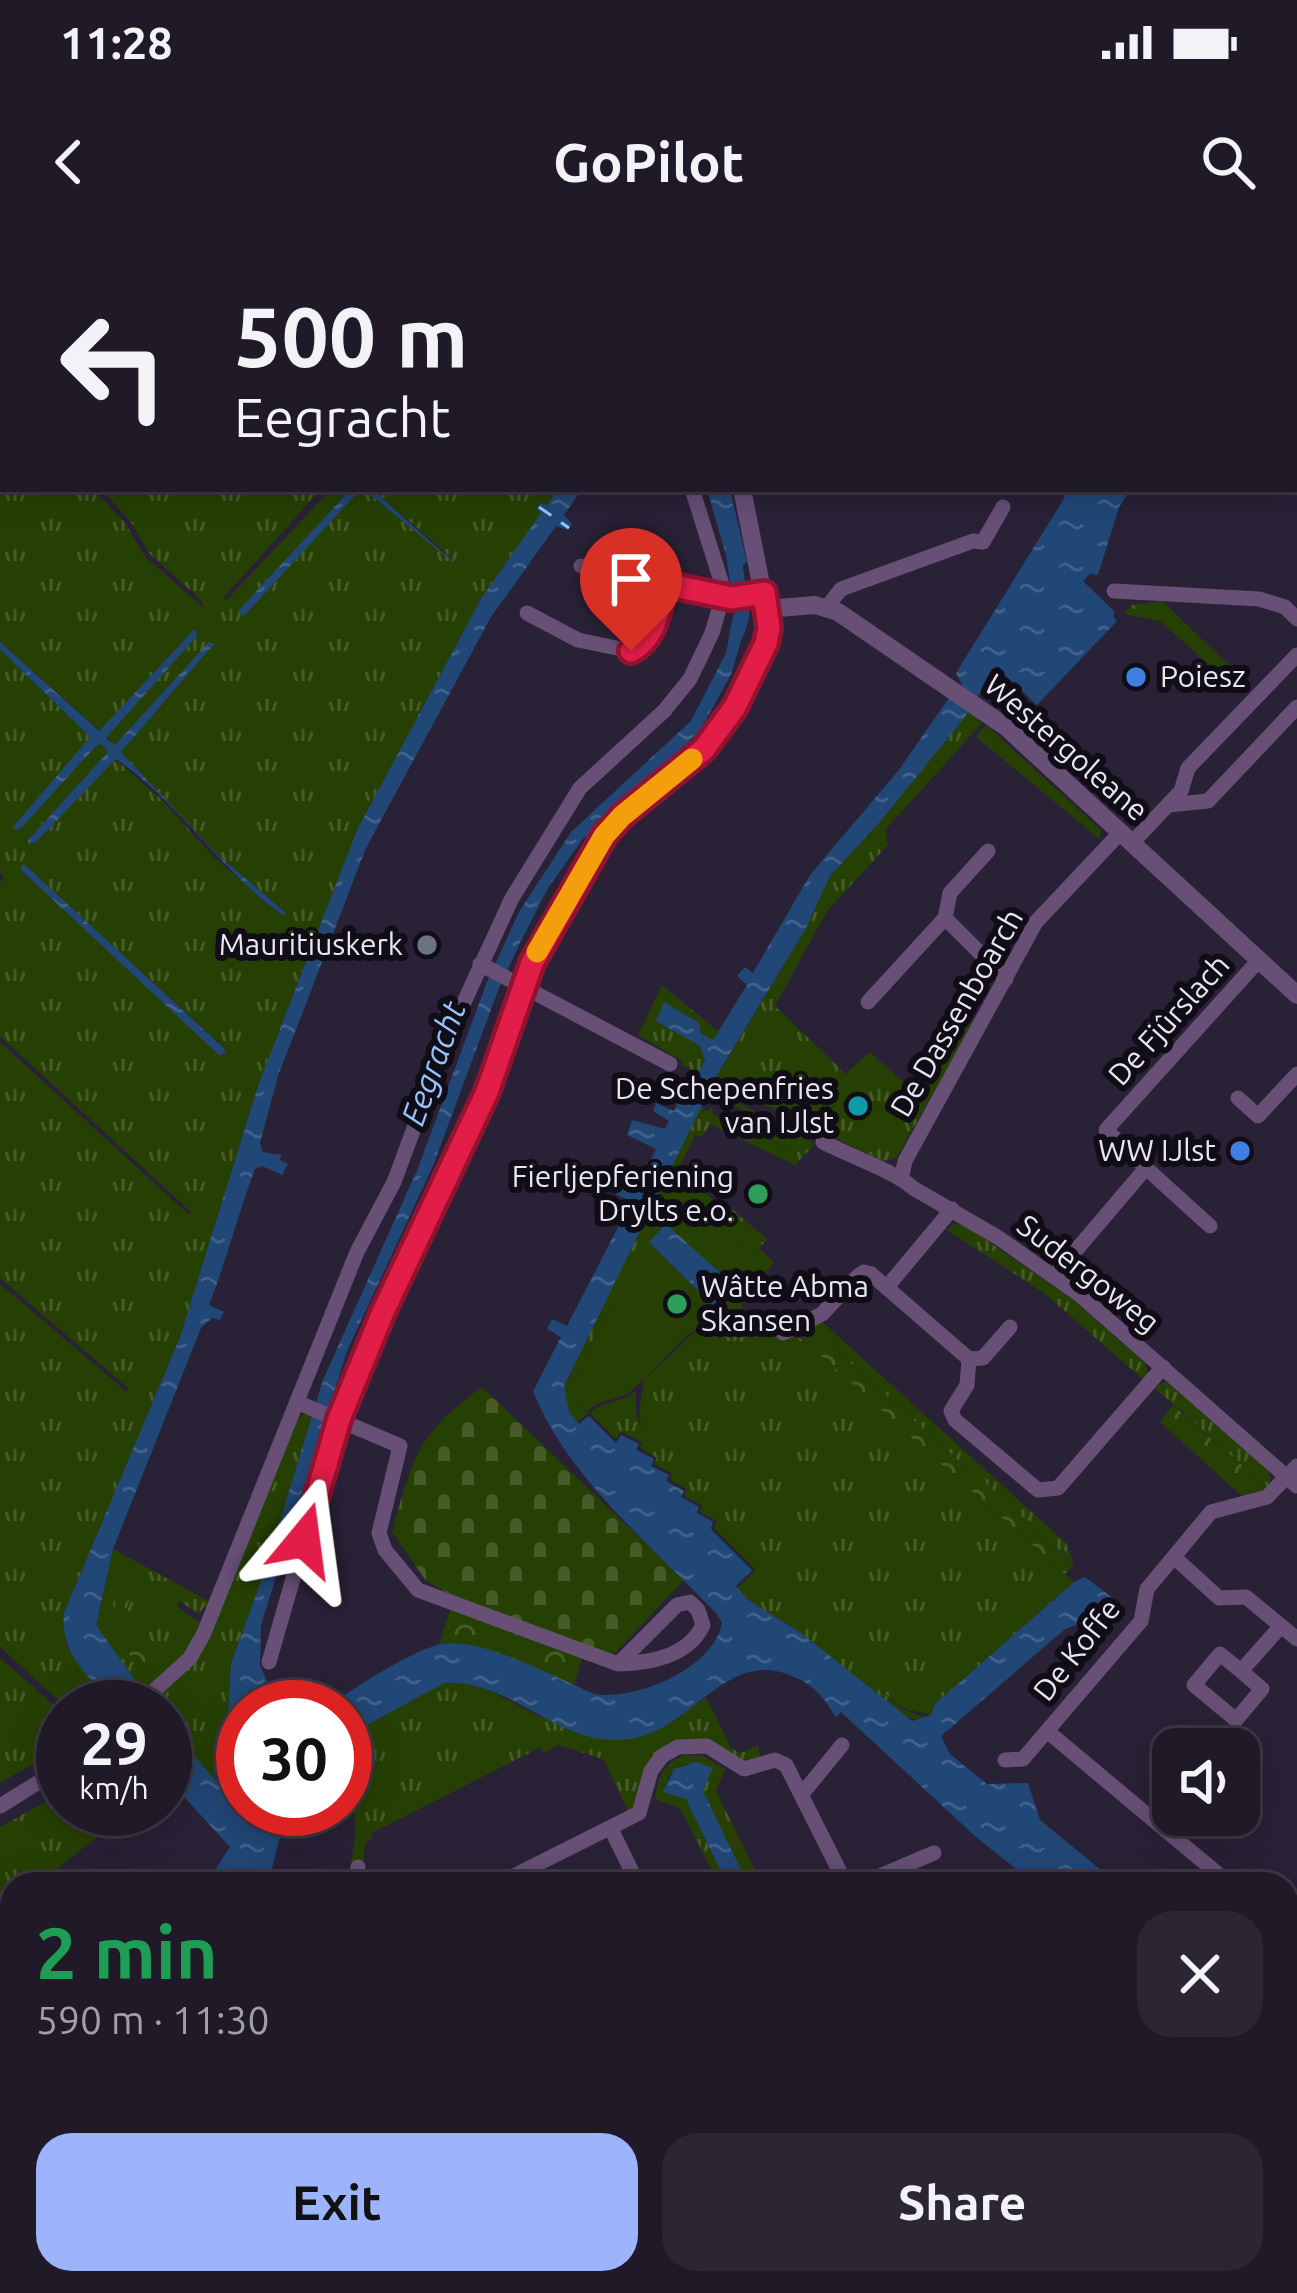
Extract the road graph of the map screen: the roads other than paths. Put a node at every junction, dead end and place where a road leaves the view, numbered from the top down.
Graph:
1 (693, 492) edge
2 (743, 492) edge
3 (1004, 507) dead end
4 (581, 566) dead end
5 (665, 584) junction
6 (1114, 591) dead end
7 (728, 597) junction
8 (762, 598) junction
9 (826, 607) junction
10 (527, 613) dead end
11 (1297, 619) edge
12 (1297, 655) edge
13 (1297, 707) edge
14 (1168, 805) junction
15 (1126, 838) junction
16 (988, 850) dead end
17 (945, 918) junction
18 (1259, 960) junction
19 (499, 974) junction
20 (1006, 979) junction
21 (1297, 995) edge
22 (868, 1002) dead end
23 (670, 1064) dead end
24 (1297, 1074) edge
25 (1238, 1098) dead end
26 (823, 1142) dead end
27 (1147, 1168) junction
28 (902, 1175) junction
29 (952, 1209) junction
30 (1210, 1226) dead end
31 (1054, 1276) junction
32 (886, 1287) junction
33 (1010, 1327) dead end
34 (783, 1333) dead end
35 (968, 1359) junction
36 (1163, 1367) junction
37 (320, 1411) junction
38 (1294, 1476) edge
39 (1174, 1557) junction
40 (1281, 1626) junction
41 (1297, 1639) edge
42 (269, 1662) dead end
43 (618, 1664) junction
44 (1241, 1671) junction
45 (166, 1680) edge
46 (1047, 1731) junction
47 (842, 1745) dead end
48 (1005, 1760) dead end
49 (36, 1784) edge
50 (802, 1794) junction
51 (0, 1806) edge
52 (611, 1829) junction
53 (934, 1853) dead end
54 (523, 1872) edge
55 (632, 1872) edge
56 (840, 1872) edge
57 (889, 1872) edge
58 (1216, 1872) edge

1 - 7 street
2 - 8 street
3 - 9 street
4 - 5 street
5 - 7 street
5 - 10 street
6 - 11 street
7 - 8 street
7 - 19 street
8 - 9 street
8 - 19 street
9 - 15 street, Westergoleane
12 - 14 street, De Dassenboarch
13 - 14 street, De Dassenboarch
14 - 15 street, De Dassenboarch
15 - 18 street, Westergoleane
15 - 20 street, De Dassenboarch
16 - 17 street
17 - 20 street
17 - 22 street
18 - 21 street, Westergoleane
18 - 27 street, De Fjûrslach
19 - 23 street
19 - 37 street
19 - 37 street
20 - 28 street, De Dassenboarch
24 - 25 street
26 - 28 street, Sudergoweg
27 - 30 street
27 - 31 street
28 - 29 street, Sudergoweg
29 - 31 street, Sudergoweg
29 - 32 street
31 - 36 street, Sudergoweg
32 - 34 street
32 - 35 street
33 - 35 street
35 - 36 street
36 - 38 street, Sudergoweg
37 - 42 street
37 - 43 street
37 - 45 street
38 - 39 street, De Koffe
39 - 40 street
39 - 46 street, De Koffe
40 - 41 street
40 - 44 street
43 - 43 street
44 - 44 street
46 - 48 street, De Koffe
46 - 58 street
47 - 50 street
49 - 51 street
50 - 52 street
50 - 56 street
52 - 54 street
52 - 55 street
53 - 57 street

